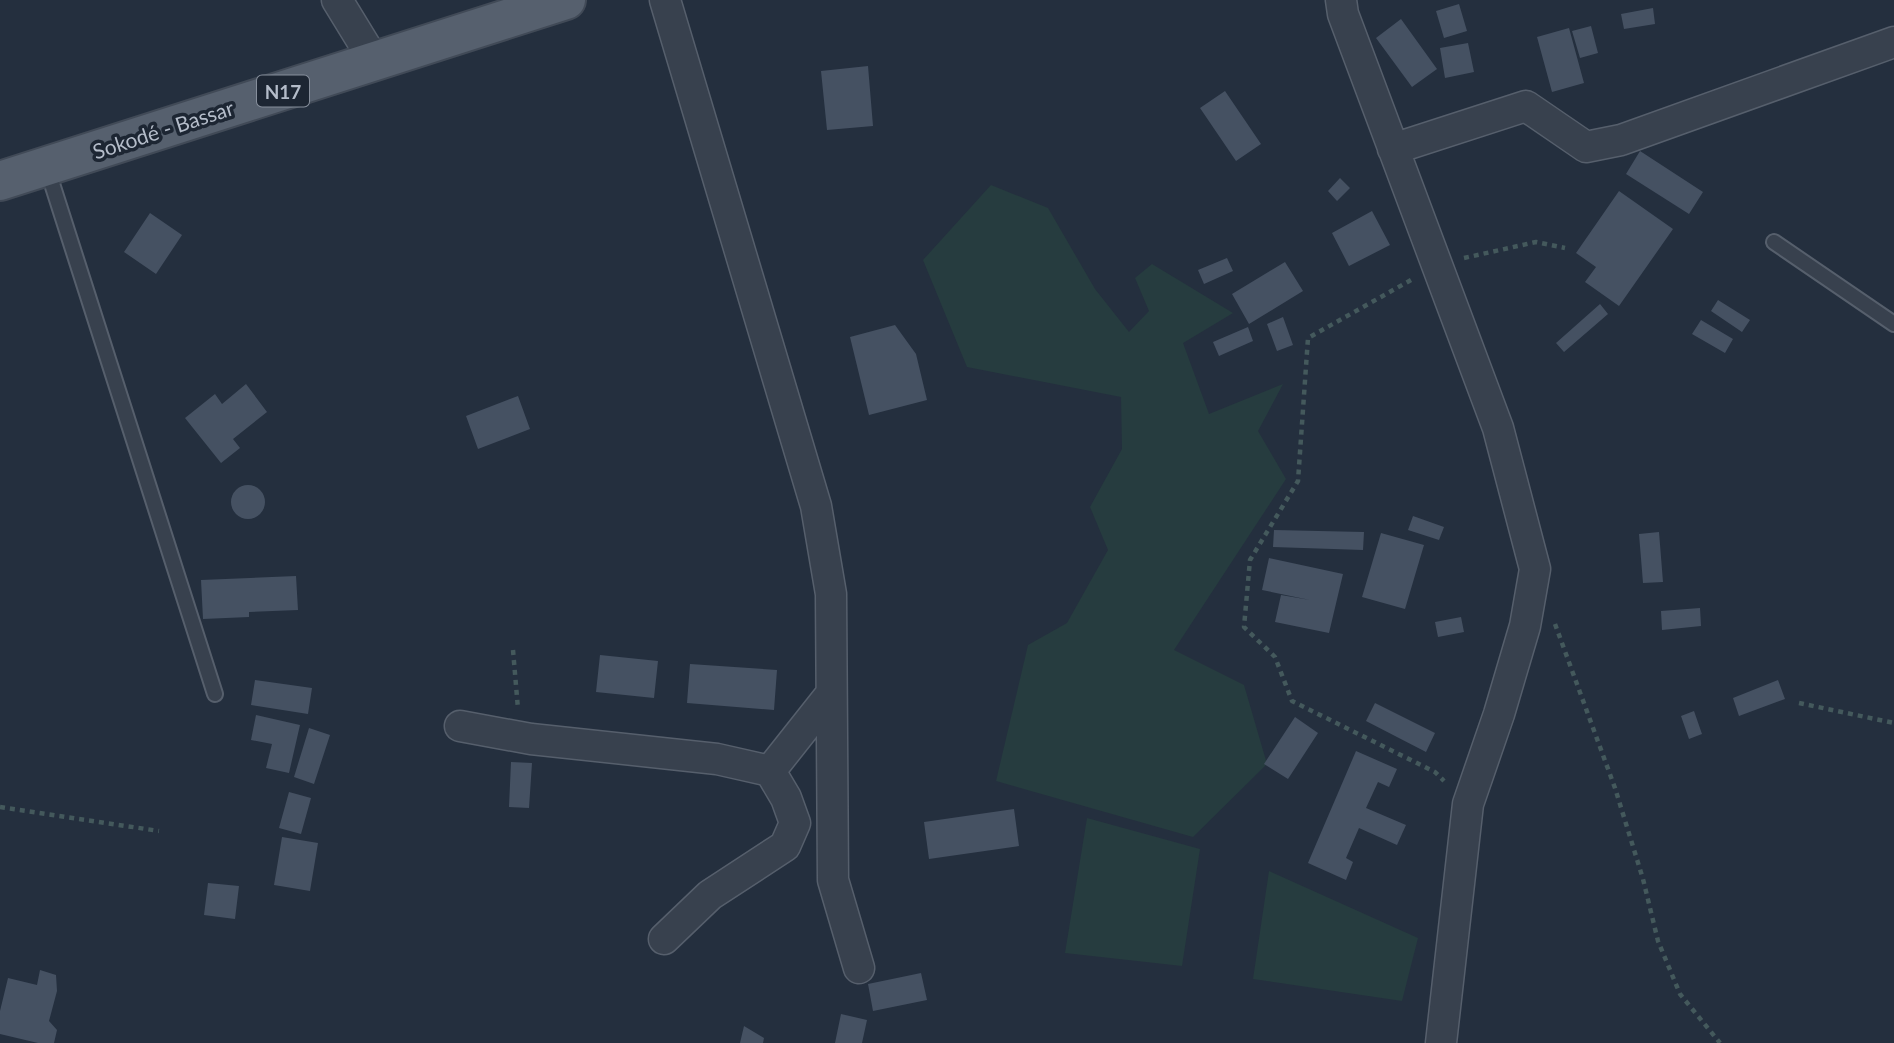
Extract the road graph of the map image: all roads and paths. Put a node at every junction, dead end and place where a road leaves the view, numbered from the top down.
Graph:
1 (337, 0) edge
2 (566, 0) edge
3 (665, 0) edge
4 (1340, 0) edge
5 (1894, 42) edge
6 (375, 62) junction
7 (1393, 149) junction
8 (47, 166) junction
9 (0, 181) edge
10 (1774, 242) dead end
11 (1565, 248) dead end
12 (1437, 266) junction
13 (1894, 324) edge
14 (1554, 620) dead end
15 (513, 650) dead end
16 (215, 694) dead end
17 (831, 695) junction
18 (1799, 703) dead end
19 (1894, 723) edge
20 (460, 726) dead end
21 (531, 738) junction
22 (770, 771) junction
23 (1468, 804) junction
24 (0, 807) edge
25 (159, 831) dead end
26 (664, 939) dead end
27 (859, 968) dead end
28 (1441, 1043) edge
29 (1720, 1043) edge

1 - 6 street
2 - 6 main road, Sokodé - Bassar / N17
3 - 17 street
4 - 7 street
5 - 7 street
6 - 8 main road, Sokodé - Bassar / N17
7 - 12 street
8 - 9 main road, Sokodé - Bassar / N17
8 - 16 lane
10 - 13 lane
11 - 12 path
12 - 23 street
12 - 23 path
14 - 29 path
15 - 21 path
17 - 22 street
17 - 27 street
18 - 19 path
20 - 21 street
21 - 22 street
22 - 26 street
23 - 28 street
24 - 25 path

